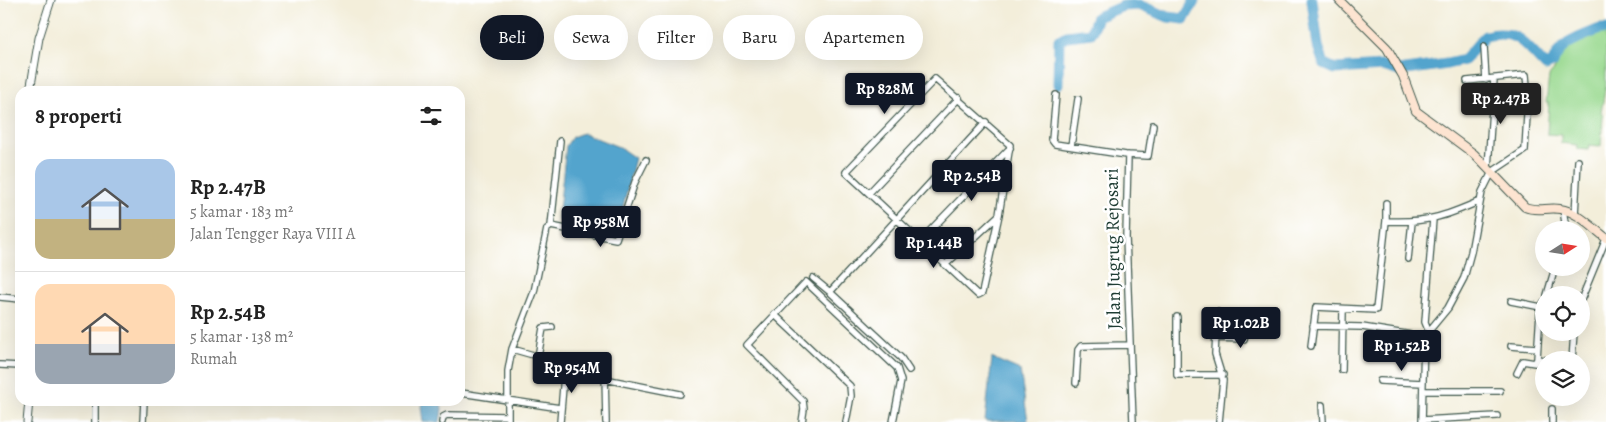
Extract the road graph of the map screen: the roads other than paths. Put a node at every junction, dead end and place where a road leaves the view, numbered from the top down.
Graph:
1 (51, 0) edge
2 (1339, 0) edge
3 (1484, 47) dead end
4 (1486, 80) junction
5 (1494, 80) junction
6 (1467, 81) dead end
7 (31, 86) edge
8 (1056, 95) dead end
9 (959, 98) junction
10 (1078, 99) dead end
11 (986, 122) junction
12 (1153, 125) dead end
13 (560, 142) dead end
14 (1071, 146) junction
15 (1010, 148) junction
16 (1128, 155) junction
17 (646, 160) dead end
18 (1578, 161) dead end
19 (1490, 170) junction
20 (869, 194) junction
21 (1480, 201) junction
22 (1386, 203) dead end
23 (1563, 210) junction
24 (999, 215) junction
25 (1574, 215) junction
26 (896, 219) junction
27 (1433, 219) junction
28 (1386, 221) junction
29 (1565, 221) edge
30 (1412, 222) junction
31 (551, 226) junction
32 (1606, 239) edge
33 (920, 241) junction
34 (1408, 258) dead end
35 (945, 265) junction
36 (812, 278) dead end
37 (1587, 286) edge
38 (830, 292) junction
39 (0, 297) edge
40 (15, 298) edge
41 (1511, 301) dead end
42 (1535, 304) edge
43 (1343, 309) junction
44 (1217, 312) dead end
45 (774, 314) junction
46 (1177, 317) dead end
47 (1313, 326) junction
48 (1342, 326) junction
49 (552, 327) dead end
50 (869, 328) junction
51 (1262, 329) dead end
52 (862, 334) junction
53 (1427, 334) junction
54 (1215, 338) junction
55 (1537, 341) edge
56 (1129, 344) junction
57 (1312, 346) dead end
58 (1511, 346) dead end
59 (1536, 348) junction
60 (512, 349) junction
61 (1536, 351) edge
62 (538, 357) junction
63 (1535, 363) edge
64 (565, 364) junction
65 (0, 365) edge
66 (15, 366) edge
67 (908, 370) dead end
68 (1342, 370) dead end
69 (1517, 373) dead end
70 (1222, 375) junction
71 (605, 379) junction
72 (1380, 381) dead end
73 (1076, 383) dead end
74 (1423, 383) junction
75 (1423, 391) junction
76 (1500, 391) dead end
77 (465, 394) edge
78 (680, 394) dead end
79 (508, 400) junction
80 (1322, 405) dead end
81 (29, 406) edge
82 (95, 406) edge
83 (144, 406) edge
84 (560, 408) junction
85 (1552, 409) dead end
86 (1497, 416) dead end
87 (508, 419) edge
88 (1422, 421) edge
89 (28, 422) edge
90 (94, 422) edge
91 (144, 422) edge
92 (442, 422) edge
93 (560, 422) edge
94 (606, 422) edge
95 (802, 422) edge
96 (846, 422) edge
97 (893, 422) edge
98 (1133, 422) edge
99 (1219, 422) edge
100 (1323, 422) edge
101 (1552, 422) edge

1 - 7 street
2 - 19 main road
3 - 4 street
4 - 5 street
4 - 6 street
5 - 19 street
5 - 19 street
8 - 14 street, Jalan Jugrug Rejosari
9 - 11 street
9 - 20 street
9 - 20 street
10 - 14 street
11 - 15 street
11 - 26 street
12 - 16 street
13 - 31 street
14 - 16 street, Jalan Jugrug Rejosari
15 - 24 street
15 - 33 street
16 - 56 street, Jalan Jugrug Rejosari
17 - 31 street
18 - 25 street
19 - 21 street
19 - 23 main road
20 - 26 street
21 - 27 street
21 - 53 street
22 - 28 street
23 - 25 main road
23 - 29 street
24 - 35 street
24 - 35 street
25 - 32 main road
26 - 33 street
26 - 38 street
27 - 30 street
27 - 53 street
28 - 30 street
28 - 43 street
30 - 34 street
31 - 60 street
32 - 37 street
33 - 35 street
36 - 38 street
38 - 50 street
39 - 40 street
41 - 42 street
43 - 47 street
43 - 48 street
44 - 54 street
45 - 52 street
45 - 95 street
45 - 96 street
46 - 70 street
47 - 48 street
47 - 57 street
48 - 53 street
48 - 68 street
49 - 62 street
50 - 52 street
50 - 67 street
51 - 54 street
52 - 97 street
53 - 74 street
54 - 70 street
55 - 59 street
56 - 73 street
56 - 98 street, Jalan Jugrug Rejosari
58 - 59 street
59 - 61 street
60 - 62 street
60 - 79 street
62 - 64 street
63 - 69 street
64 - 71 street
64 - 84 street
65 - 66 street
70 - 99 street
71 - 78 street
71 - 94 street
72 - 74 street
74 - 75 street
75 - 76 street
75 - 88 street
77 - 79 street
79 - 84 street
79 - 87 street
80 - 100 street
81 - 89 street
82 - 90 street
83 - 91 street
84 - 93 street
85 - 101 street
86 - 88 street
87 - 92 street

